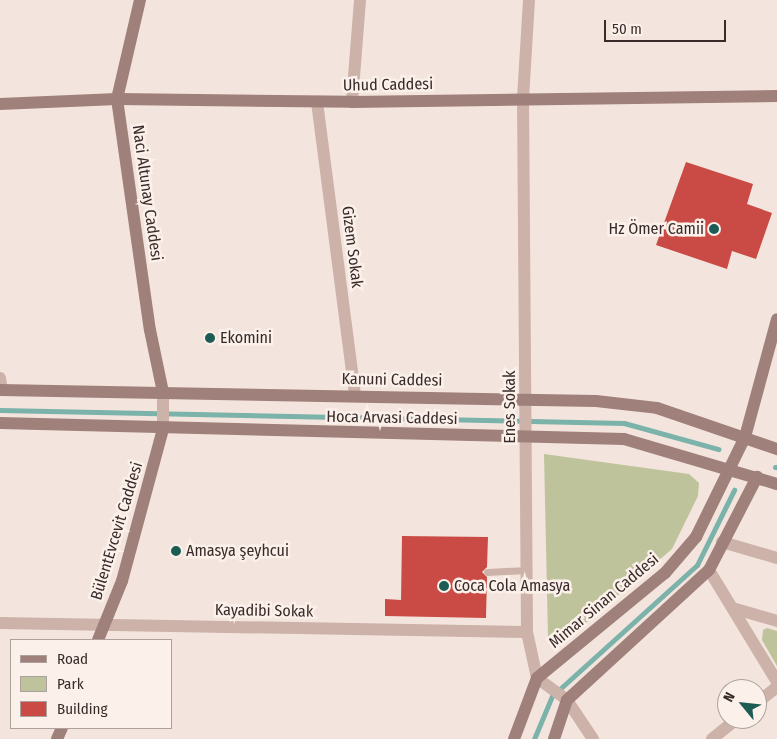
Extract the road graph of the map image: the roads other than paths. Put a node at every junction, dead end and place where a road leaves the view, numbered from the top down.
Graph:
1 (140, 0) edge
2 (360, 0) edge
3 (528, 0) edge
4 (777, 96) edge
5 (523, 98) junction
6 (117, 99) junction
7 (317, 102) junction
8 (352, 102) junction
9 (0, 104) edge
10 (777, 319) edge
11 (1, 386) edge
12 (163, 392) junction
13 (355, 396) junction
14 (526, 400) junction
15 (0, 423) edge
16 (163, 429) junction
17 (526, 437) junction
18 (745, 437) junction
19 (777, 449) edge
20 (728, 468) junction
21 (756, 477) junction
22 (777, 484) edge
23 (722, 542) junction
24 (777, 558) edge
25 (527, 570) junction
26 (709, 570) junction
27 (487, 572) dead end
28 (736, 609) junction
29 (777, 621) edge
30 (0, 623) edge
31 (105, 624) junction
32 (527, 632) junction
33 (98, 639) edge
34 (538, 678) junction
35 (777, 682) edge
36 (777, 687) edge
37 (767, 695) edge
38 (567, 700) junction
39 (724, 729) edge
40 (514, 739) edge
41 (554, 739) edge
42 (593, 739) edge
43 (712, 739) edge

1 - 6 street, Naci Altunay Caddesi
2 - 8 street
3 - 5 street, Enes Sokak
4 - 5 street, Uhud Caddesi
5 - 8 street, Uhud Caddesi
5 - 14 street, Enes Sokak
6 - 7 street, Uhud Caddesi
6 - 9 street, Uhud Caddesi
6 - 12 street, Naci Altunay Caddesi
7 - 8 street, Uhud Caddesi
7 - 13 street, Gizem Sokak
10 - 18 street, Mimar Sinan Caddesi
11 - 12 street, Kanuni Caddesi
12 - 13 street, Kanuni Caddesi
12 - 16 street
13 - 14 street, Kanuni Caddesi
14 - 17 street, Enes Sokak
14 - 18 street, Kanuni Caddesi
15 - 16 street, Hoca Arvasi Caddesi
16 - 17 street, Hoca Arvasi Caddesi
16 - 31 street, BülentEvcevit Caddesi
17 - 20 street, Hoca Arvasi Caddesi
17 - 25 street, Enes Sokak
18 - 19 street, Kanuni Caddesi
18 - 20 street, Mimar Sinan Caddesi
20 - 21 street, Hoca Arvasi Caddesi
20 - 34 street, Mimar Sinan Caddesi
21 - 22 street, Hoca Arvasi Caddesi
21 - 23 street
23 - 24 street
23 - 26 street
25 - 27 lane
25 - 32 street, Enes Sokak
26 - 28 street
26 - 38 street
28 - 29 street
28 - 35 street
30 - 31 street, Kayadibi Sokak
31 - 32 street, Kayadibi Sokak
31 - 33 street, BülentEvcevit Caddesi
32 - 34 street, Enes Sokak
34 - 38 street
34 - 40 street, Mimar Sinan Caddesi
36 - 37 street
38 - 41 street
38 - 42 street
39 - 43 street

